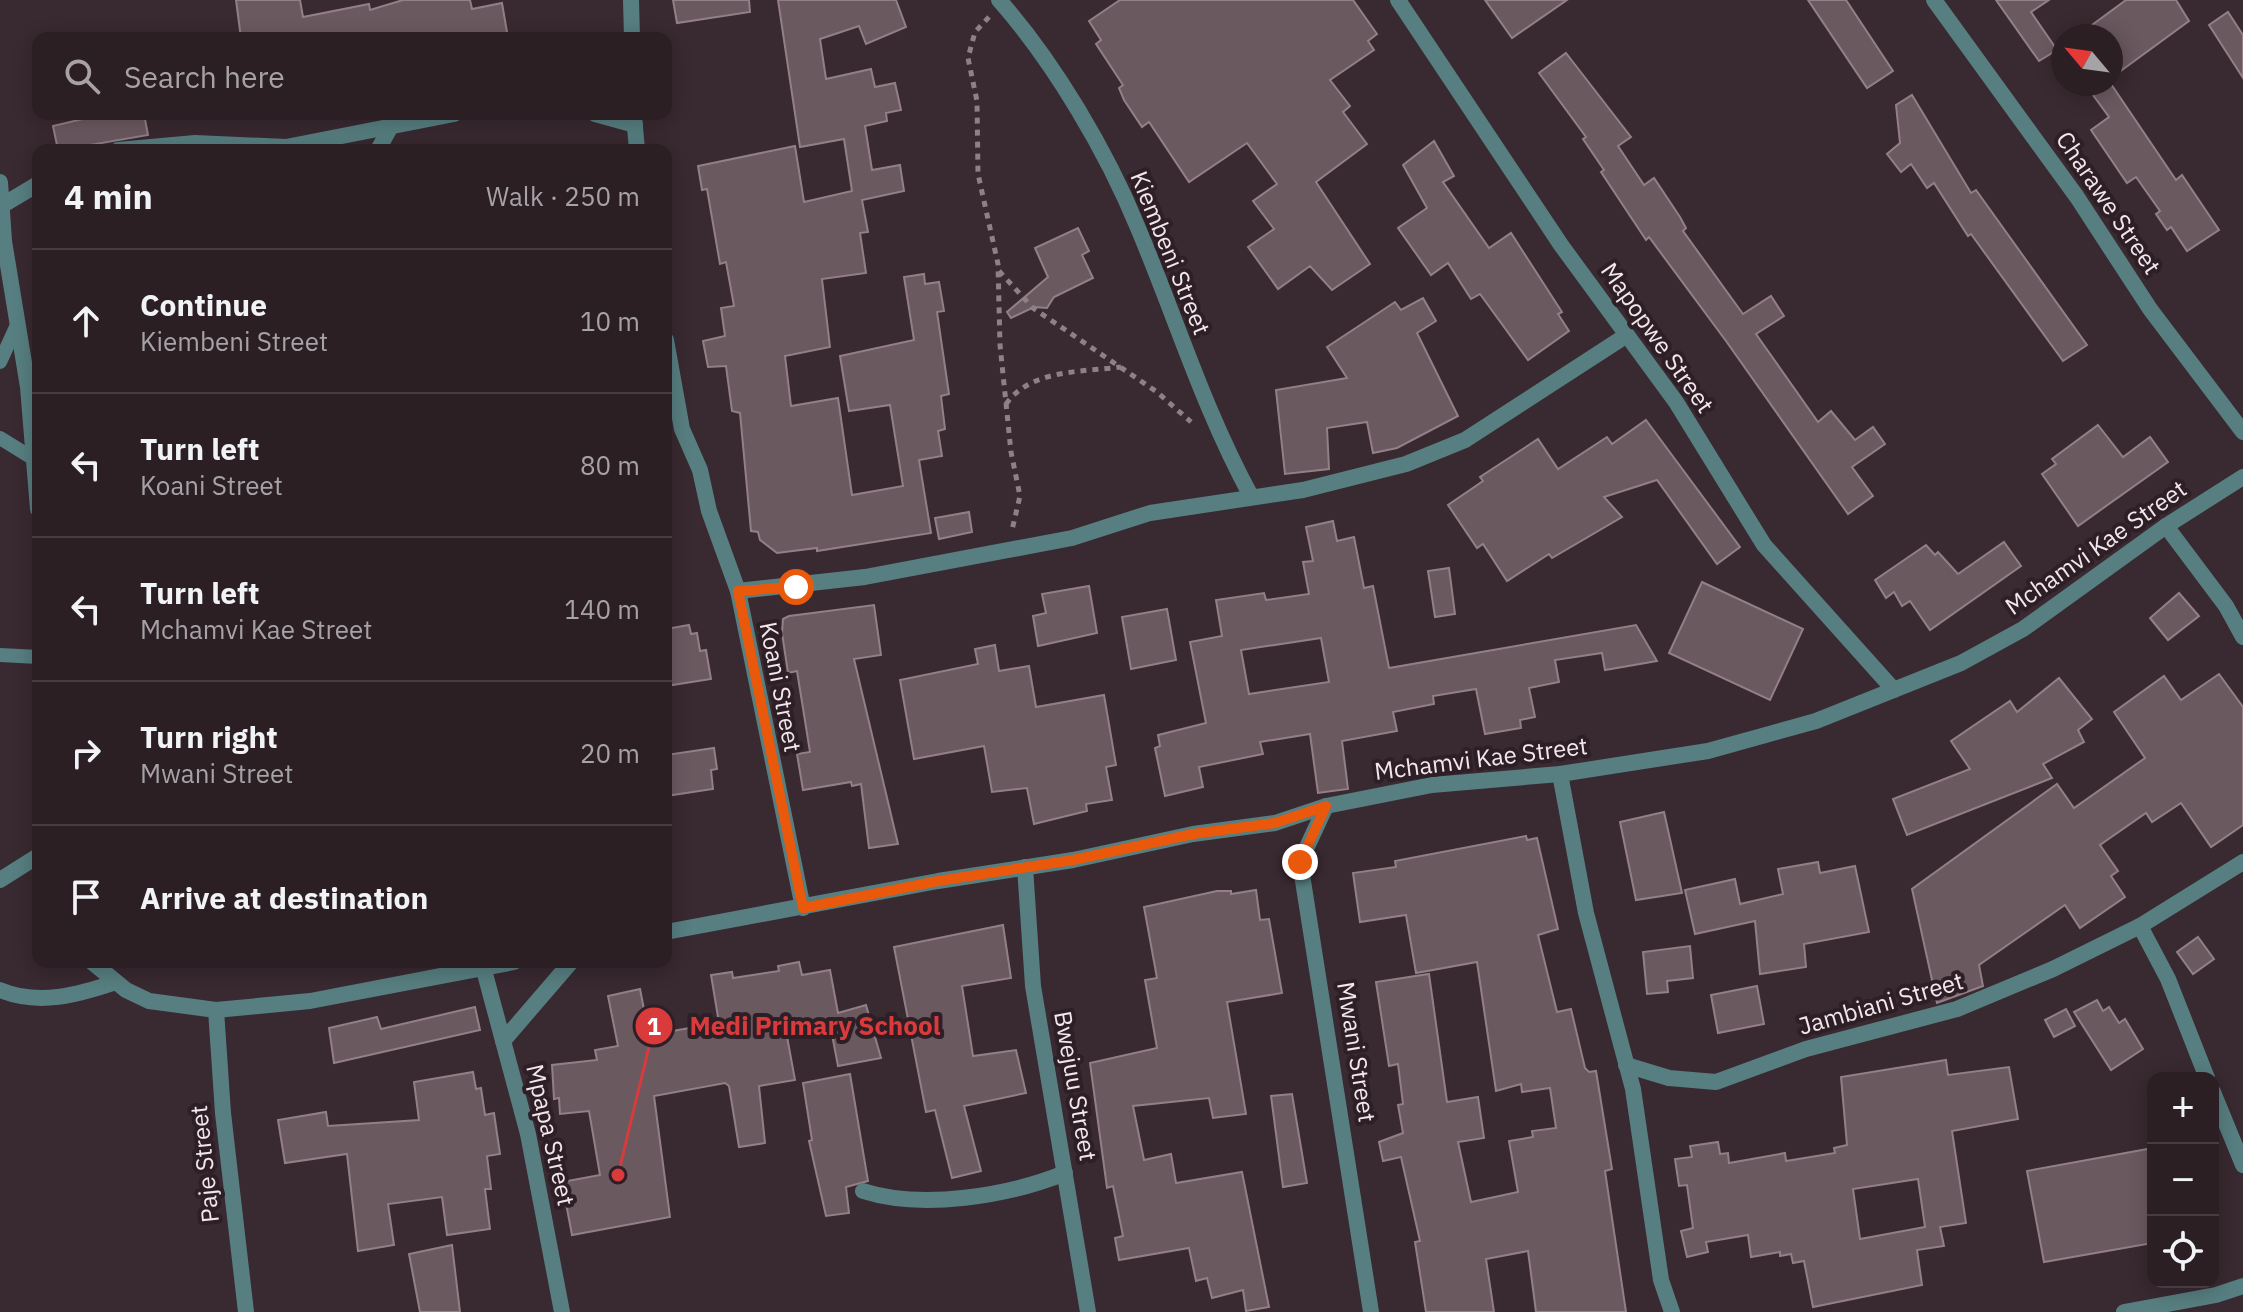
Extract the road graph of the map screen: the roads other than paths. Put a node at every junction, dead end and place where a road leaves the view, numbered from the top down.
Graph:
1 (631, 0) edge
2 (1398, 0) edge
3 (1934, 0) edge
4 (1001, 2) edge
5 (632, 32) edge
6 (422, 120) edge
7 (634, 120) edge
8 (391, 126) junction
9 (184, 144) edge
10 (218, 144) edge
11 (344, 144) edge
12 (381, 144) edge
13 (636, 144) edge
14 (0, 182) edge
15 (32, 188) edge
16 (1, 206) edge
17 (17, 325) junction
18 (1627, 335) junction
19 (0, 362) edge
20 (672, 384) edge
21 (2243, 432) edge
22 (0, 438) edge
23 (32, 443) edge
24 (32, 458) edge
25 (2243, 477) edge
26 (1251, 496) junction
27 (2166, 526) junction
28 (738, 591) junction
29 (2243, 637) edge
30 (0, 655) edge
31 (32, 657) edge
32 (1894, 690) junction
33 (1560, 774) junction
34 (1326, 806) junction
35 (32, 860) edge
36 (2243, 862) edge
37 (1025, 867) junction
38 (0, 880) edge
39 (803, 908) junction
40 (2140, 926) junction
41 (672, 931) edge
42 (99, 968) edge
43 (492, 968) edge
44 (566, 968) edge
45 (484, 970) junction
46 (116, 982) junction
47 (0, 990) edge
48 (216, 1010) junction
49 (503, 1041) junction
50 (1626, 1065) junction
51 (2205, 1072) edge
52 (2219, 1107) edge
53 (2243, 1165) edge
54 (1065, 1173) junction
55 (863, 1191) dead end
56 (2243, 1286) edge
57 (246, 1312) edge
58 (562, 1312) edge
59 (1088, 1312) edge
60 (1371, 1312) edge
61 (1672, 1312) edge
62 (2124, 1312) edge

1 - 5 street
2 - 18 street, Mapopwe Street
3 - 21 street, Charawe Street
4 - 26 street, Kiembeni Street
6 - 8 street
7 - 13 street
8 - 11 street
8 - 12 street
9 - 10 street
14 - 16 street
15 - 16 street
16 - 17 street
17 - 19 lane
17 - 23 street
18 - 26 street
18 - 32 street, Mapopwe Street
20 - 28 street, Koani Street
22 - 24 lane
25 - 27 street, Mchamvi Kae Street
26 - 28 street
27 - 29 street
27 - 32 street, Mchamvi Kae Street
28 - 39 street, Koani Street
30 - 31 lane
32 - 33 street, Mchamvi Kae Street
33 - 34 street, Mchamvi Kae Street
33 - 50 street
34 - 37 street, Mchamvi Kae Street
34 - 60 street, Mwani Street
35 - 38 street
36 - 40 street, Jambiani Street
37 - 39 street, Mchamvi Kae Street
37 - 54 street, Bwejuu Street
39 - 41 street, Mchamvi Kae Street
40 - 50 street, Jambiani Street
40 - 51 street
42 - 46 street
43 - 45 street
44 - 49 street
45 - 48 street
45 - 49 street, Mpapa Street
46 - 47 street
46 - 48 street
48 - 57 street, Paje Street
49 - 58 street, Mpapa Street
50 - 61 street
52 - 53 street
54 - 55 street
54 - 59 street, Bwejuu Street
56 - 62 street

